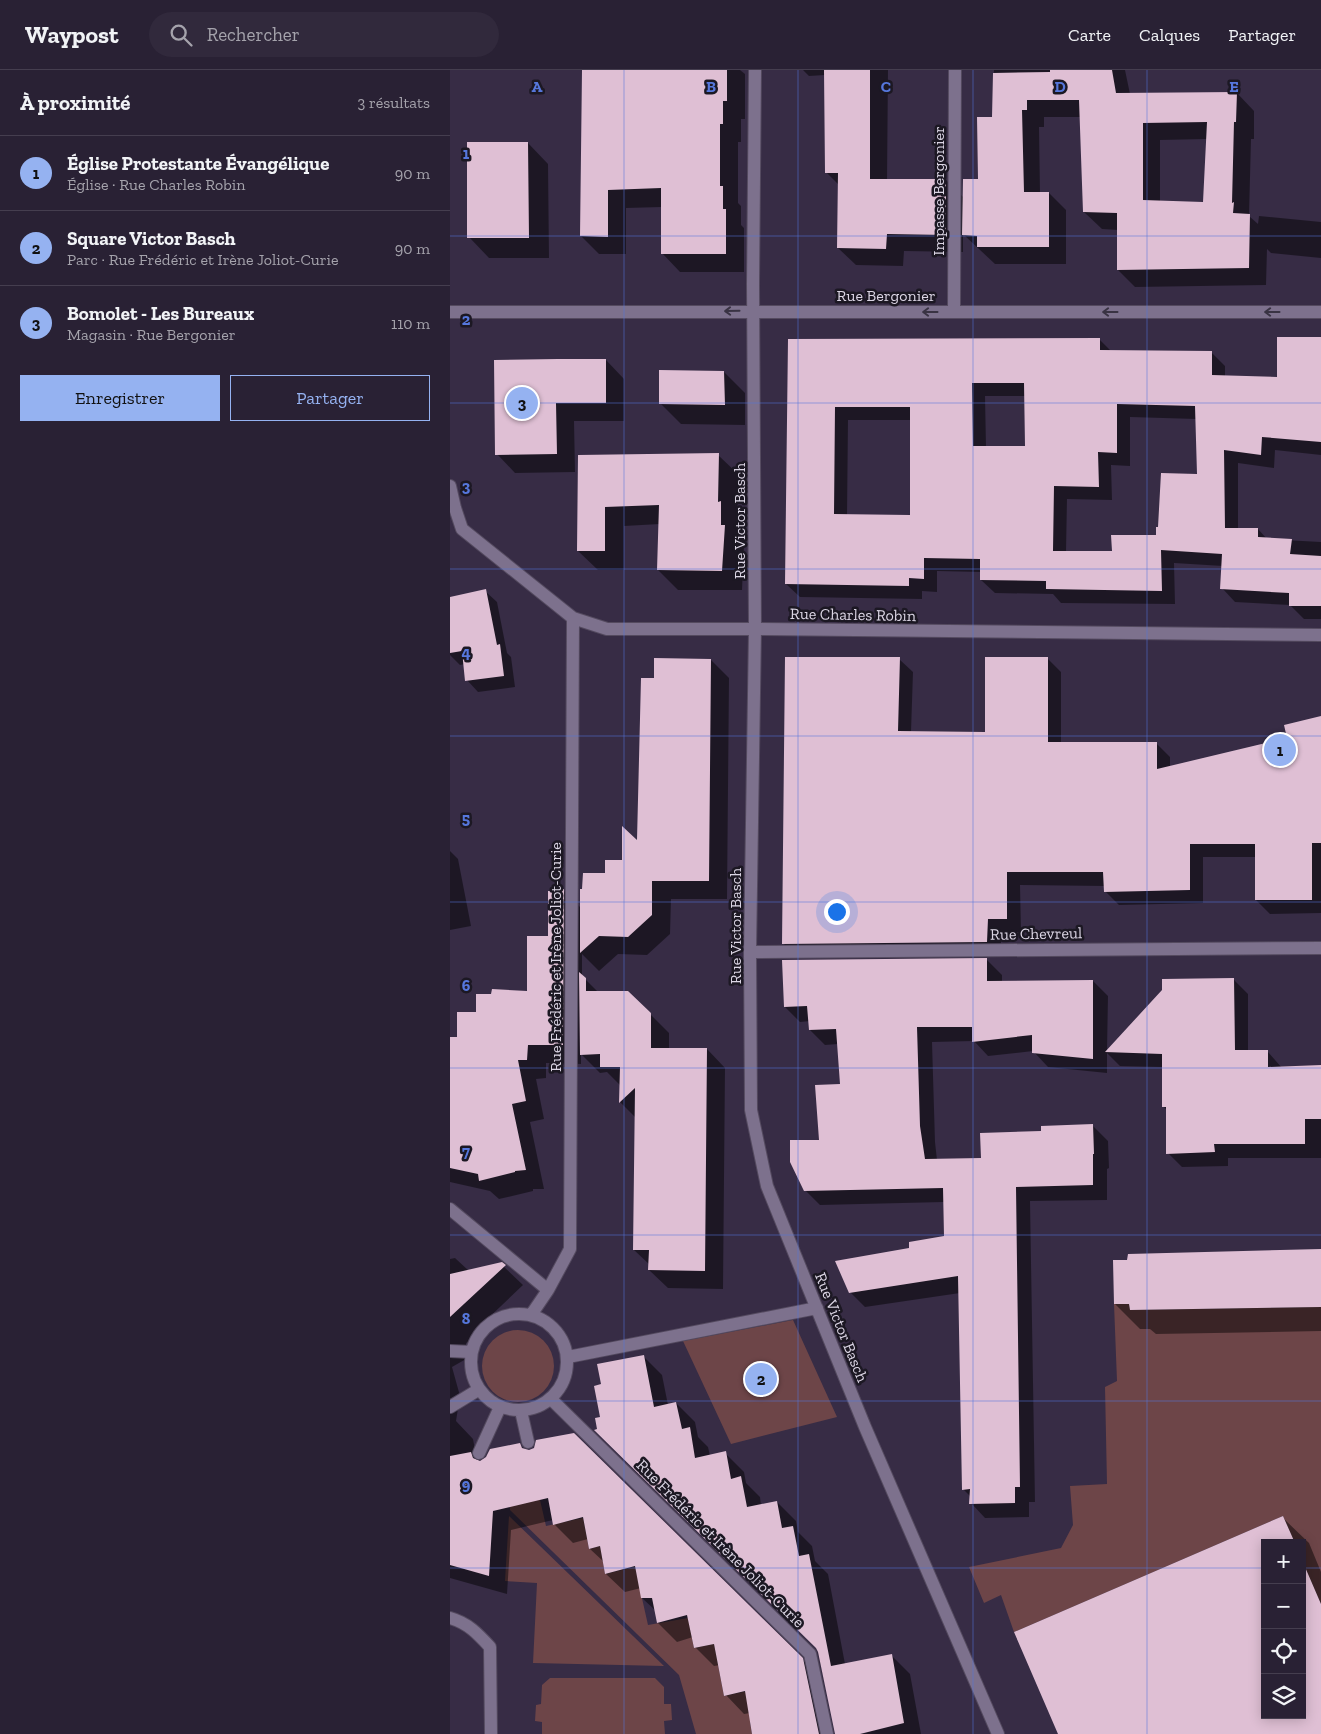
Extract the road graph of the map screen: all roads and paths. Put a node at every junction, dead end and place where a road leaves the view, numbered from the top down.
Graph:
1 (755, 70) edge
2 (955, 70) edge
3 (753, 311) junction
4 (450, 312) edge
5 (954, 312) junction
6 (1321, 312) edge
7 (450, 486) edge
8 (452, 509) edge
9 (572, 618) junction
10 (755, 629) junction
11 (1321, 635) edge
12 (1321, 948) edge
13 (750, 952) junction
14 (450, 1209) edge
15 (548, 1290) junction
16 (816, 1308) junction
17 (531, 1315) junction
18 (450, 1351) edge
19 (471, 1352) junction
20 (568, 1357) junction
21 (478, 1390) junction
22 (552, 1399) junction
23 (450, 1407) edge
24 (500, 1407) junction
25 (521, 1411) junction
26 (528, 1442) dead end
27 (479, 1452) dead end
28 (450, 1618) edge
29 (491, 1734) edge
30 (827, 1734) edge
31 (998, 1734) edge

1 - 3 street, Rue Victor Basch
2 - 5 street, Impasse Bergonier
3 -> 4 street, Rue Bergonier
5 -> 3 street, Rue Bergonier
3 - 10 street, Rue Victor Basch
6 -> 5 street, Rue Bergonier
7 - 8 street, Rue Charles Robin
8 - 9 street, Rue Charles Robin
9 - 10 street, Rue Charles Robin
9 - 15 street, Rue Frédéric et Irène Joliot-Curie
10 - 11 street, Rue Charles Robin
10 - 13 street, Rue Victor Basch
12 - 13 street, Rue Chevreul
13 - 16 street, Rue Victor Basch
14 - 15 street
15 - 17 street, Rue Frédéric et Irène Joliot-Curie
16 - 20 street
16 - 31 street, Rue Victor Basch
17 - 19 street
17 - 20 street
18 - 19 street
19 - 21 street
20 - 22 street
21 - 23 street
21 - 24 street
22 - 25 street
22 - 30 street, Rue Frédéric et Irène Joliot-Curie
24 - 25 street
24 - 27 street
25 - 26 street
28 - 29 street

